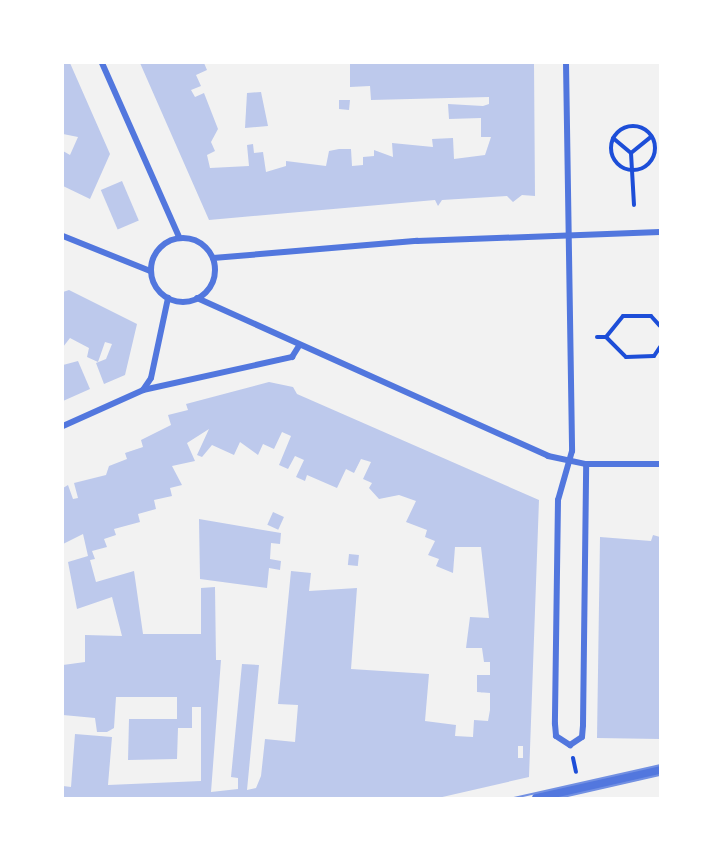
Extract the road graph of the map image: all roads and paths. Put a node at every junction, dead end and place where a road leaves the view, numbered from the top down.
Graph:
1 (102, 63) edge
2 (566, 63) edge
3 (651, 137) junction
4 (613, 138) junction
5 (631, 153) junction
6 (632, 170) junction
7 (634, 205) dead end
8 (660, 232) edge
9 (569, 235) junction
10 (63, 236) edge
11 (179, 237) junction
12 (213, 258) junction
13 (150, 271) junction
14 (168, 298) junction
15 (197, 298) junction
16 (660, 326) edge
17 (597, 337) dead end
18 (606, 337) junction
19 (299, 346) junction
20 (660, 347) edge
21 (143, 390) junction
22 (63, 426) edge
23 (569, 462) junction
24 (586, 464) junction
25 (660, 464) edge
26 (660, 770) edge
27 (537, 798) edge

1 - 11 street
2 - 9 street
3 - 4 path
3 - 5 path
3 - 6 path
4 - 5 path
4 - 6 path
5 - 6 path
6 - 7 path
8 - 9 street
9 - 12 street
9 - 23 street
10 - 13 street
11 - 12 street
11 - 13 street
12 - 15 street
13 - 14 street
14 - 15 street
14 - 21 street
15 - 19 street
16 - 18 path
17 - 18 path
18 - 20 path
19 - 21 street
19 - 23 street
21 - 22 street
23 - 24 street
23 - 24 street
24 - 25 street
26 - 27 street

